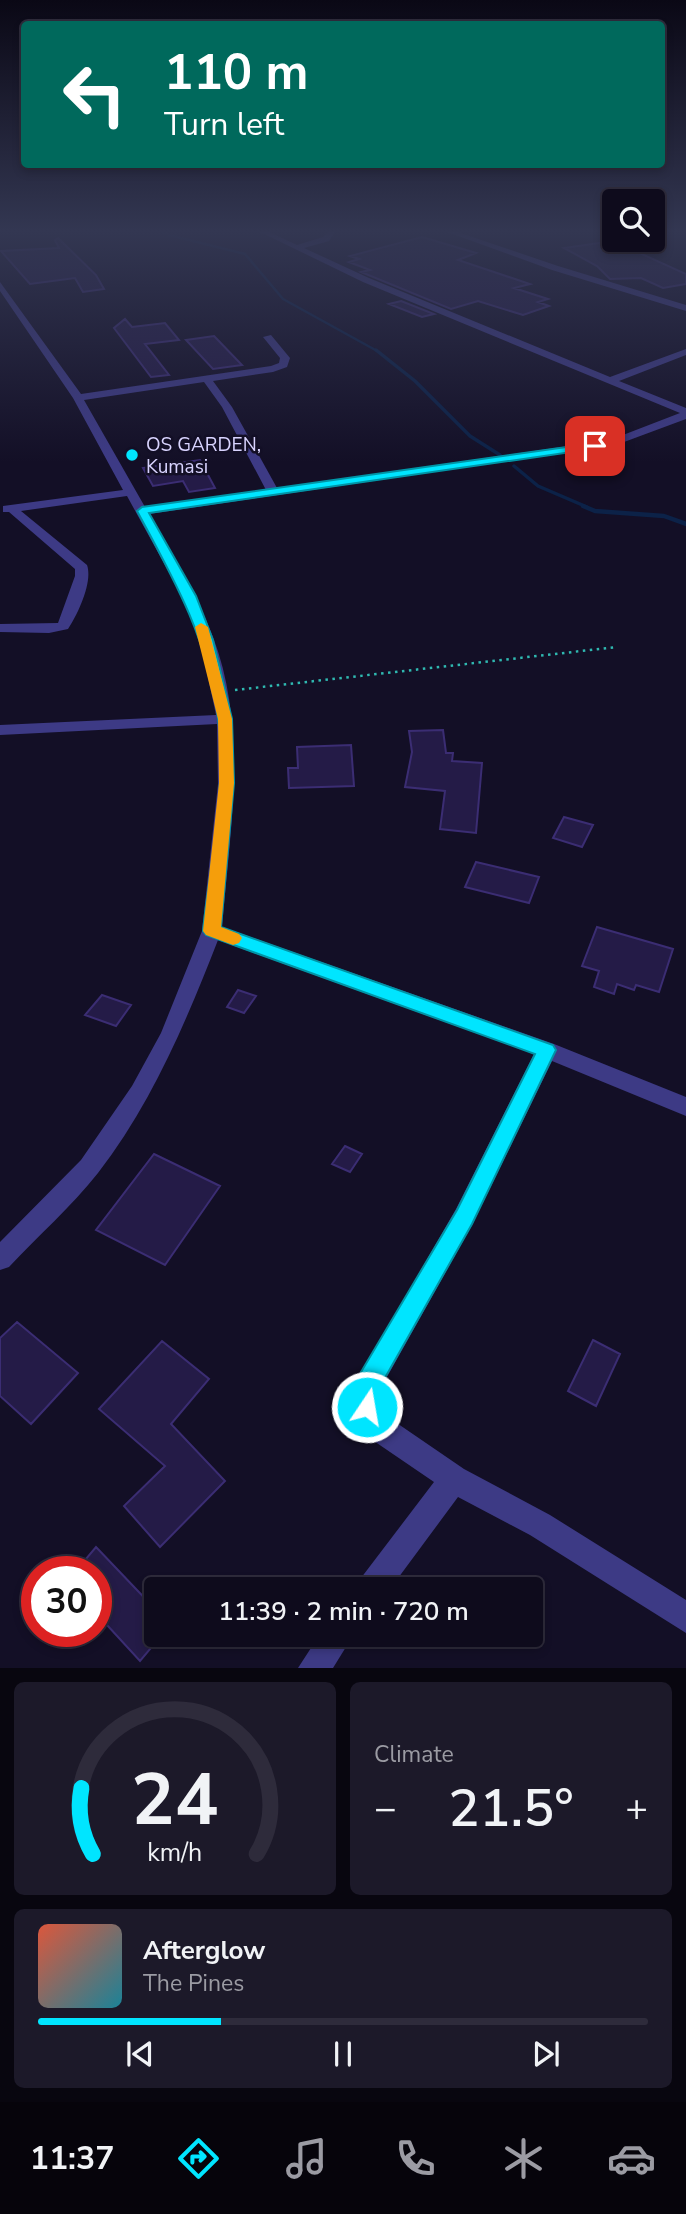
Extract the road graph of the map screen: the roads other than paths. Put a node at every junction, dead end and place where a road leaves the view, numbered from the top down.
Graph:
1 (14, 307) edge
2 (432, 307) edge
3 (268, 337) dead end
4 (686, 352) edge
5 (207, 379) junction
6 (612, 380) junction
7 (78, 398) junction
8 (686, 413) edge
9 (132, 492) junction
10 (273, 492) junction
11 (6, 509) edge
12 (142, 511) junction
13 (0, 628) edge
14 (225, 719) junction
15 (0, 730) edge
16 (212, 931) junction
17 (547, 1050) junction
18 (686, 1107) edge
19 (0, 1259) edge
20 (454, 1479) junction
21 (381, 1577) edge
22 (686, 1618) edge
23 (329, 1647) edge
24 (314, 1668) edge

1 - 7 street
2 - 6 street
3 - 5 street
4 - 6 street
5 - 7 street
5 - 10 street
6 - 8 street
7 - 9 street
8 - 10 street
9 - 11 street
9 - 12 street
10 - 12 street
11 - 13 street
12 - 14 street
14 - 15 street
14 - 16 street
16 - 17 street
16 - 19 street
17 - 18 street
17 - 20 street
20 - 21 street
20 - 22 street
23 - 24 street

